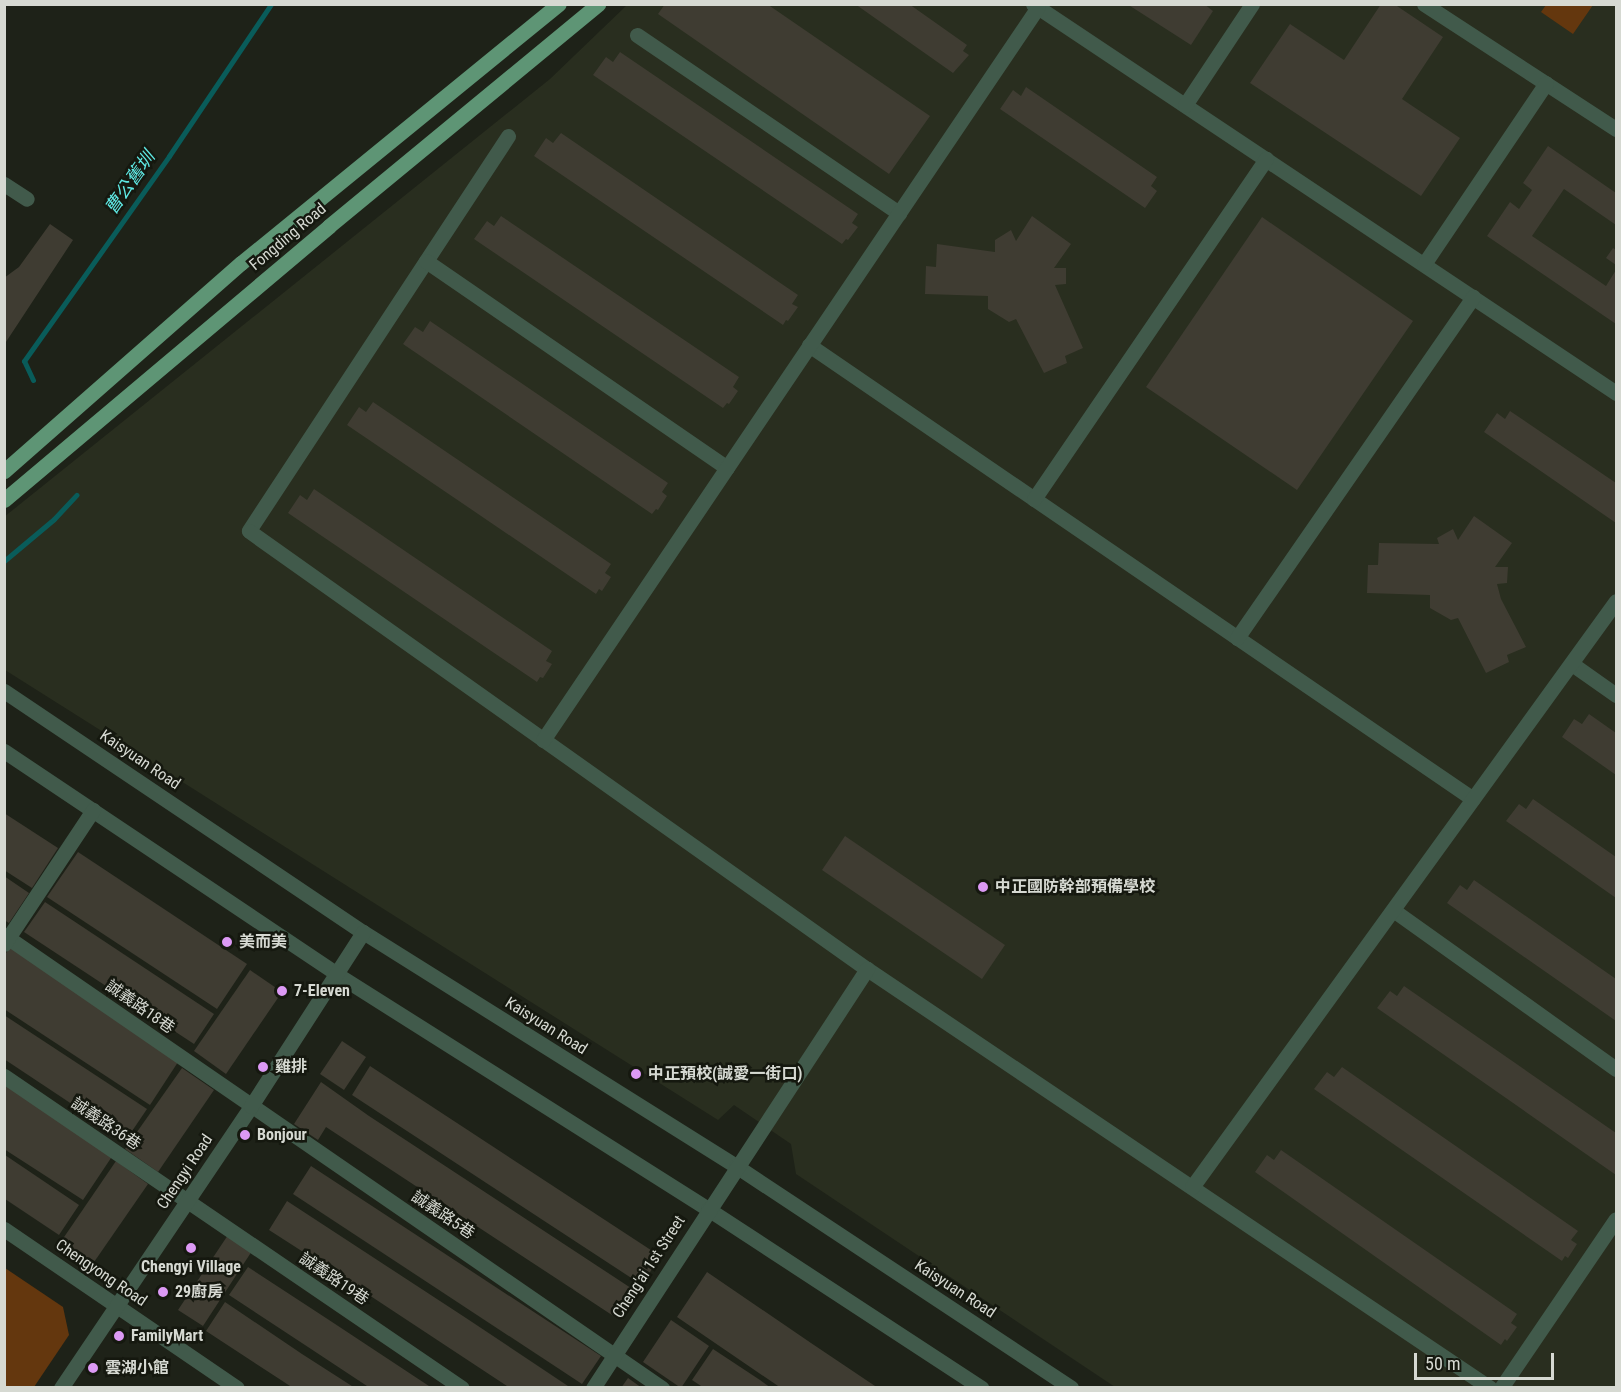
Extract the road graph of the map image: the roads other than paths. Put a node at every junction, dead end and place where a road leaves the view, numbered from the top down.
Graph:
1 (559, 4) edge
2 (598, 4) edge
3 (1252, 4) edge
4 (1424, 4) edge
5 (1036, 6) edge
6 (637, 35) dead end
7 (1546, 83) junction
8 (1185, 105) junction
9 (1617, 129) edge
10 (508, 136) dead end
11 (1266, 159) junction
12 (4, 183) edge
13 (27, 199) dead end
14 (899, 213) junction
15 (426, 261) junction
16 (1424, 264) junction
17 (1473, 297) junction
18 (809, 345) junction
19 (1617, 393) edge
20 (727, 468) junction
21 (4, 471) edge
22 (4, 500) edge
23 (1034, 500) junction
24 (1617, 602) edge
25 (1237, 638) junction
26 (1572, 664) junction
27 (4, 691) edge
28 (1617, 695) edge
29 (543, 740) junction
30 (4, 751) edge
31 (1473, 799) junction
32 (93, 810) junction
33 (1393, 910) junction
34 (363, 932) junction
35 (6, 939) edge
36 (867, 969) junction
37 (338, 975) junction
38 (1617, 1069) edge
39 (4, 1077) edge
40 (251, 1106) junction
41 (736, 1166) junction
42 (1192, 1187) junction
43 (186, 1201) junction
44 (708, 1209) junction
45 (1617, 1219) edge
46 (4, 1229) edge
47 (116, 1306) junction
48 (614, 1355) junction
49 (61, 1388) edge
50 (237, 1388) edge
51 (462, 1388) edge
52 (593, 1388) edge
53 (662, 1388) edge
54 (982, 1388) edge
55 (1071, 1388) edge
56 (1490, 1388) edge
57 (1501, 1388) edge

1 - 21 main road, Fongding Road
2 - 22 main road, Fongding Road
3 - 8 street
4 - 7 street
5 - 8 street
5 - 14 street
6 - 14 street
7 - 9 street
7 - 16 street
8 - 11 street
10 - 15 street
11 - 16 street
11 - 23 street
12 - 13 street
14 - 18 street
15 - 20 street
15 - 29 street
16 - 17 street
17 - 19 street
17 - 25 street
18 - 20 street
18 - 23 street
20 - 29 street
23 - 25 street
24 - 26 street
25 - 31 street
26 - 28 street
26 - 31 street
27 - 34 street, Kaisyuan Road
29 - 36 street
30 - 32 street
31 - 33 street
32 - 35 street
32 - 37 street
33 - 38 street
33 - 42 street
34 - 37 street, Chengyi Road
34 - 41 street, Kaisyuan Road
35 - 40 street, 誠義路18巷
36 - 41 street, Cheng'ai 1st Street
36 - 42 street
37 - 40 street, Chengyi Road
37 - 44 street
39 - 43 street, 誠義路36巷
40 - 43 street, Chengyi Road
40 - 48 street, 誠義路5巷
41 - 44 street, Cheng'ai 1st Street
41 - 55 street, Kaisyuan Road
42 - 56 street
43 - 47 street, Chengyi Road
43 - 51 street, 誠義路19巷
44 - 48 street, Cheng'ai 1st Street
44 - 54 street
45 - 57 street
46 - 47 street, Chengyong Road
47 - 49 street, Chengyi Road
47 - 50 street, Chengyong Road
48 - 52 street, Cheng'ai 1st Street
48 - 53 street, 誠義路5巷

